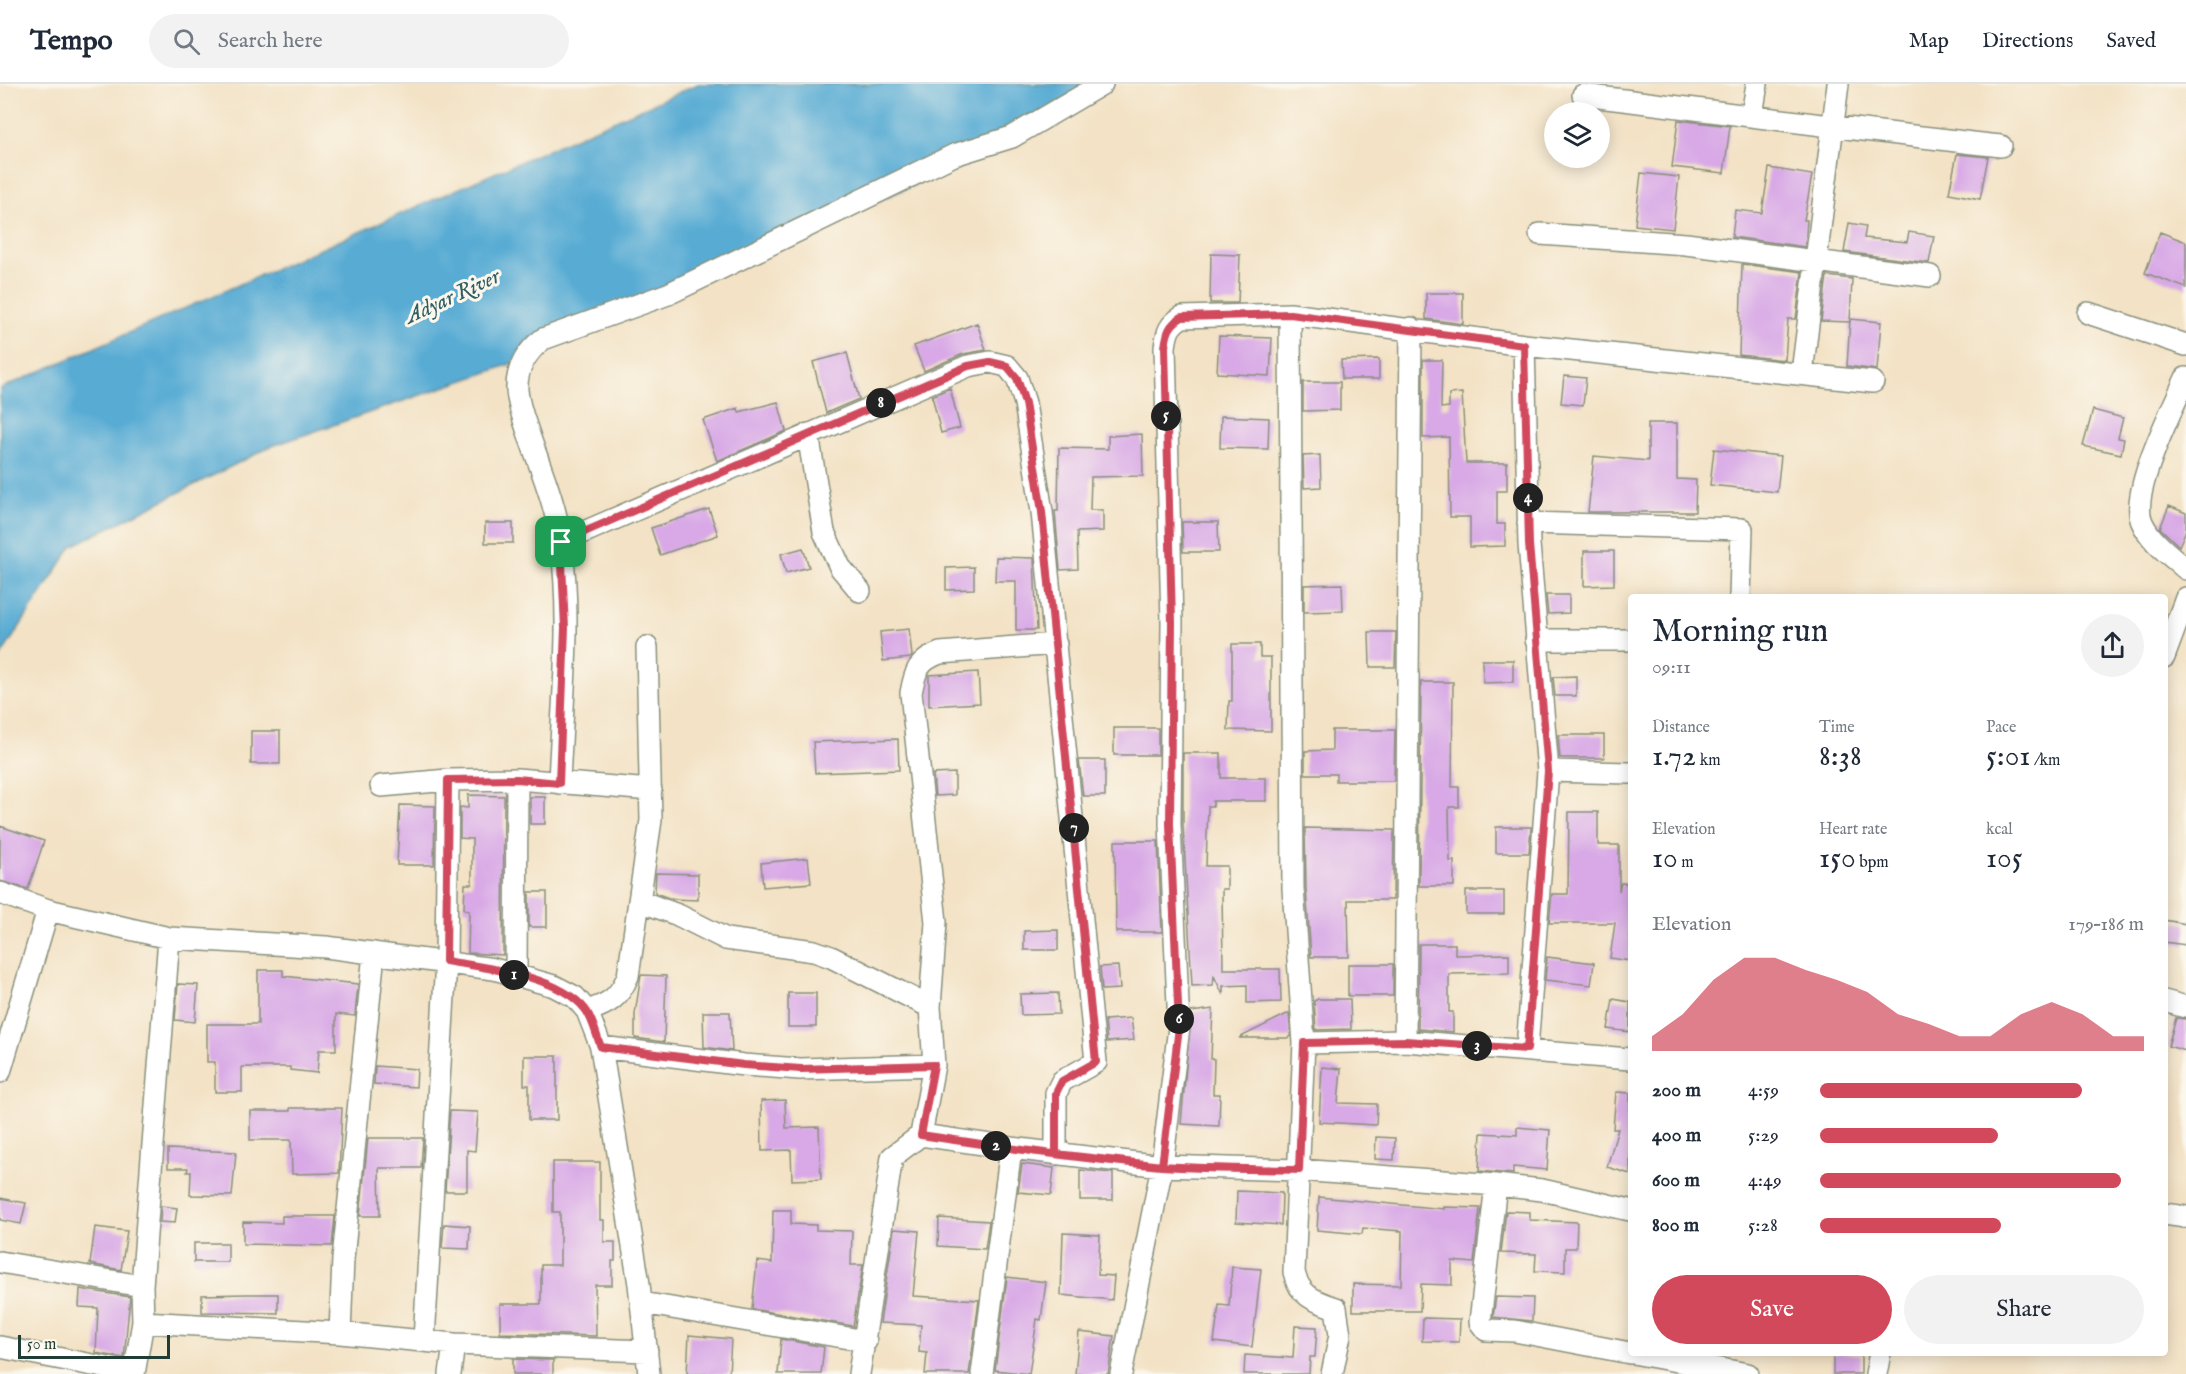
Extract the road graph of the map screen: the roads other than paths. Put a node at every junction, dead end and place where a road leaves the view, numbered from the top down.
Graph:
1 (1102, 84) edge
2 (1757, 84) edge
3 (1838, 84) edge
4 (1656, 94) edge
5 (1583, 95) dead end
6 (1752, 115) junction
7 (1832, 128) junction
8 (2001, 146) dead end
9 (1540, 234) dead end
10 (1817, 261) junction
11 (1930, 276) dead end
12 (2088, 313) dead end
13 (1290, 314) junction
14 (1410, 328) junction
15 (1524, 345) junction
16 (2186, 345) edge
17 (1803, 373) junction
18 (2186, 378) edge
19 (1873, 382) dead end
20 (808, 434) junction
21 (1528, 523) junction
22 (561, 542) junction
23 (2186, 569) edge
24 (860, 591) dead end
25 (1740, 594) edge
26 (2186, 598) edge
27 (1536, 640) junction
28 (1628, 640) edge
29 (1056, 644) junction
30 (2168, 646) edge
31 (647, 647) dead end
32 (1548, 771) junction
33 (1628, 773) edge
34 (517, 779) junction
35 (448, 780) junction
36 (559, 783) junction
37 (381, 786) dead end
38 (651, 790) junction
39 (0, 893) edge
40 (640, 901) junction
41 (48, 910) junction
42 (169, 938) junction
43 (374, 953) junction
44 (446, 961) junction
45 (516, 975) junction
46 (2168, 1002) edge
47 (930, 1007) junction
48 (2186, 1007) edge
49 (587, 1011) junction
50 (1405, 1041) junction
51 (1304, 1043) junction
52 (601, 1047) junction
53 (1527, 1049) junction
54 (1628, 1059) edge
55 (934, 1065) junction
56 (0, 1072) edge
57 (921, 1135) junction
58 (1011, 1148) junction
59 (1056, 1154) junction
60 (1162, 1166) junction
61 (1299, 1170) junction
62 (1496, 1185) junction
63 (1628, 1210) edge
64 (2168, 1215) edge
65 (2186, 1217) edge
66 (0, 1262) edge
67 (142, 1286) junction
68 (642, 1303) junction
69 (143, 1322) junction
70 (340, 1333) junction
71 (424, 1340) junction
72 (866, 1341) junction
73 (454, 1344) junction
74 (0, 1347) edge
75 (647, 1351) junction
76 (1628, 1352) edge
77 (1649, 1356) edge
78 (1879, 1356) edge
79 (134, 1373) edge
80 (450, 1374) edge
81 (649, 1374) edge
82 (859, 1374) edge
83 (982, 1374) edge
84 (1121, 1374) edge
85 (1332, 1374) edge
86 (1748, 1374) edge
87 (1876, 1374) edge

1 - 22 street
2 - 6 street
3 - 7 street
4 - 5 street
4 - 6 street
6 - 7 street
7 - 8 street
7 - 10 street
9 - 10 street
10 - 11 street
10 - 17 street
12 - 16 street
13 - 14 street
13 - 51 street
13 - 60 street
14 - 15 street
14 - 50 street
15 - 17 street
15 - 21 street
17 - 19 street
18 - 23 street
20 - 22 street
20 - 24 street
20 - 29 street
21 - 25 street
21 - 27 street
22 - 36 street
26 - 30 street
27 - 28 street
27 - 32 street
29 - 47 street
29 - 59 street
31 - 38 street
32 - 33 street
32 - 53 street
34 - 35 street
34 - 36 street
34 - 45 street
35 - 37 street
35 - 44 street
36 - 38 street
38 - 40 street
39 - 41 street
40 - 47 street
40 - 49 street
41 - 42 street
41 - 56 street
42 - 43 street
42 - 67 street
43 - 44 street
43 - 70 street
44 - 45 street
44 - 71 street
45 - 49 street
46 - 48 street
47 - 55 street
49 - 52 street
50 - 51 street
50 - 53 street
51 - 61 street
52 - 55 street
52 - 68 street
53 - 54 street
55 - 57 street
57 - 58 street
57 - 72 street
58 - 59 street
58 - 83 street
59 - 60 street
60 - 61 street
60 - 84 street
61 - 62 street
61 - 85 street
62 - 63 street
62 - 76 street
64 - 65 street
66 - 67 street
67 - 69 street
68 - 72 street
68 - 75 street
69 - 70 street
69 - 79 street
70 - 71 street
71 - 73 street
72 - 82 street
73 - 75 street
73 - 80 street
74 - 79 street
75 - 81 street
77 - 86 street
78 - 87 street

